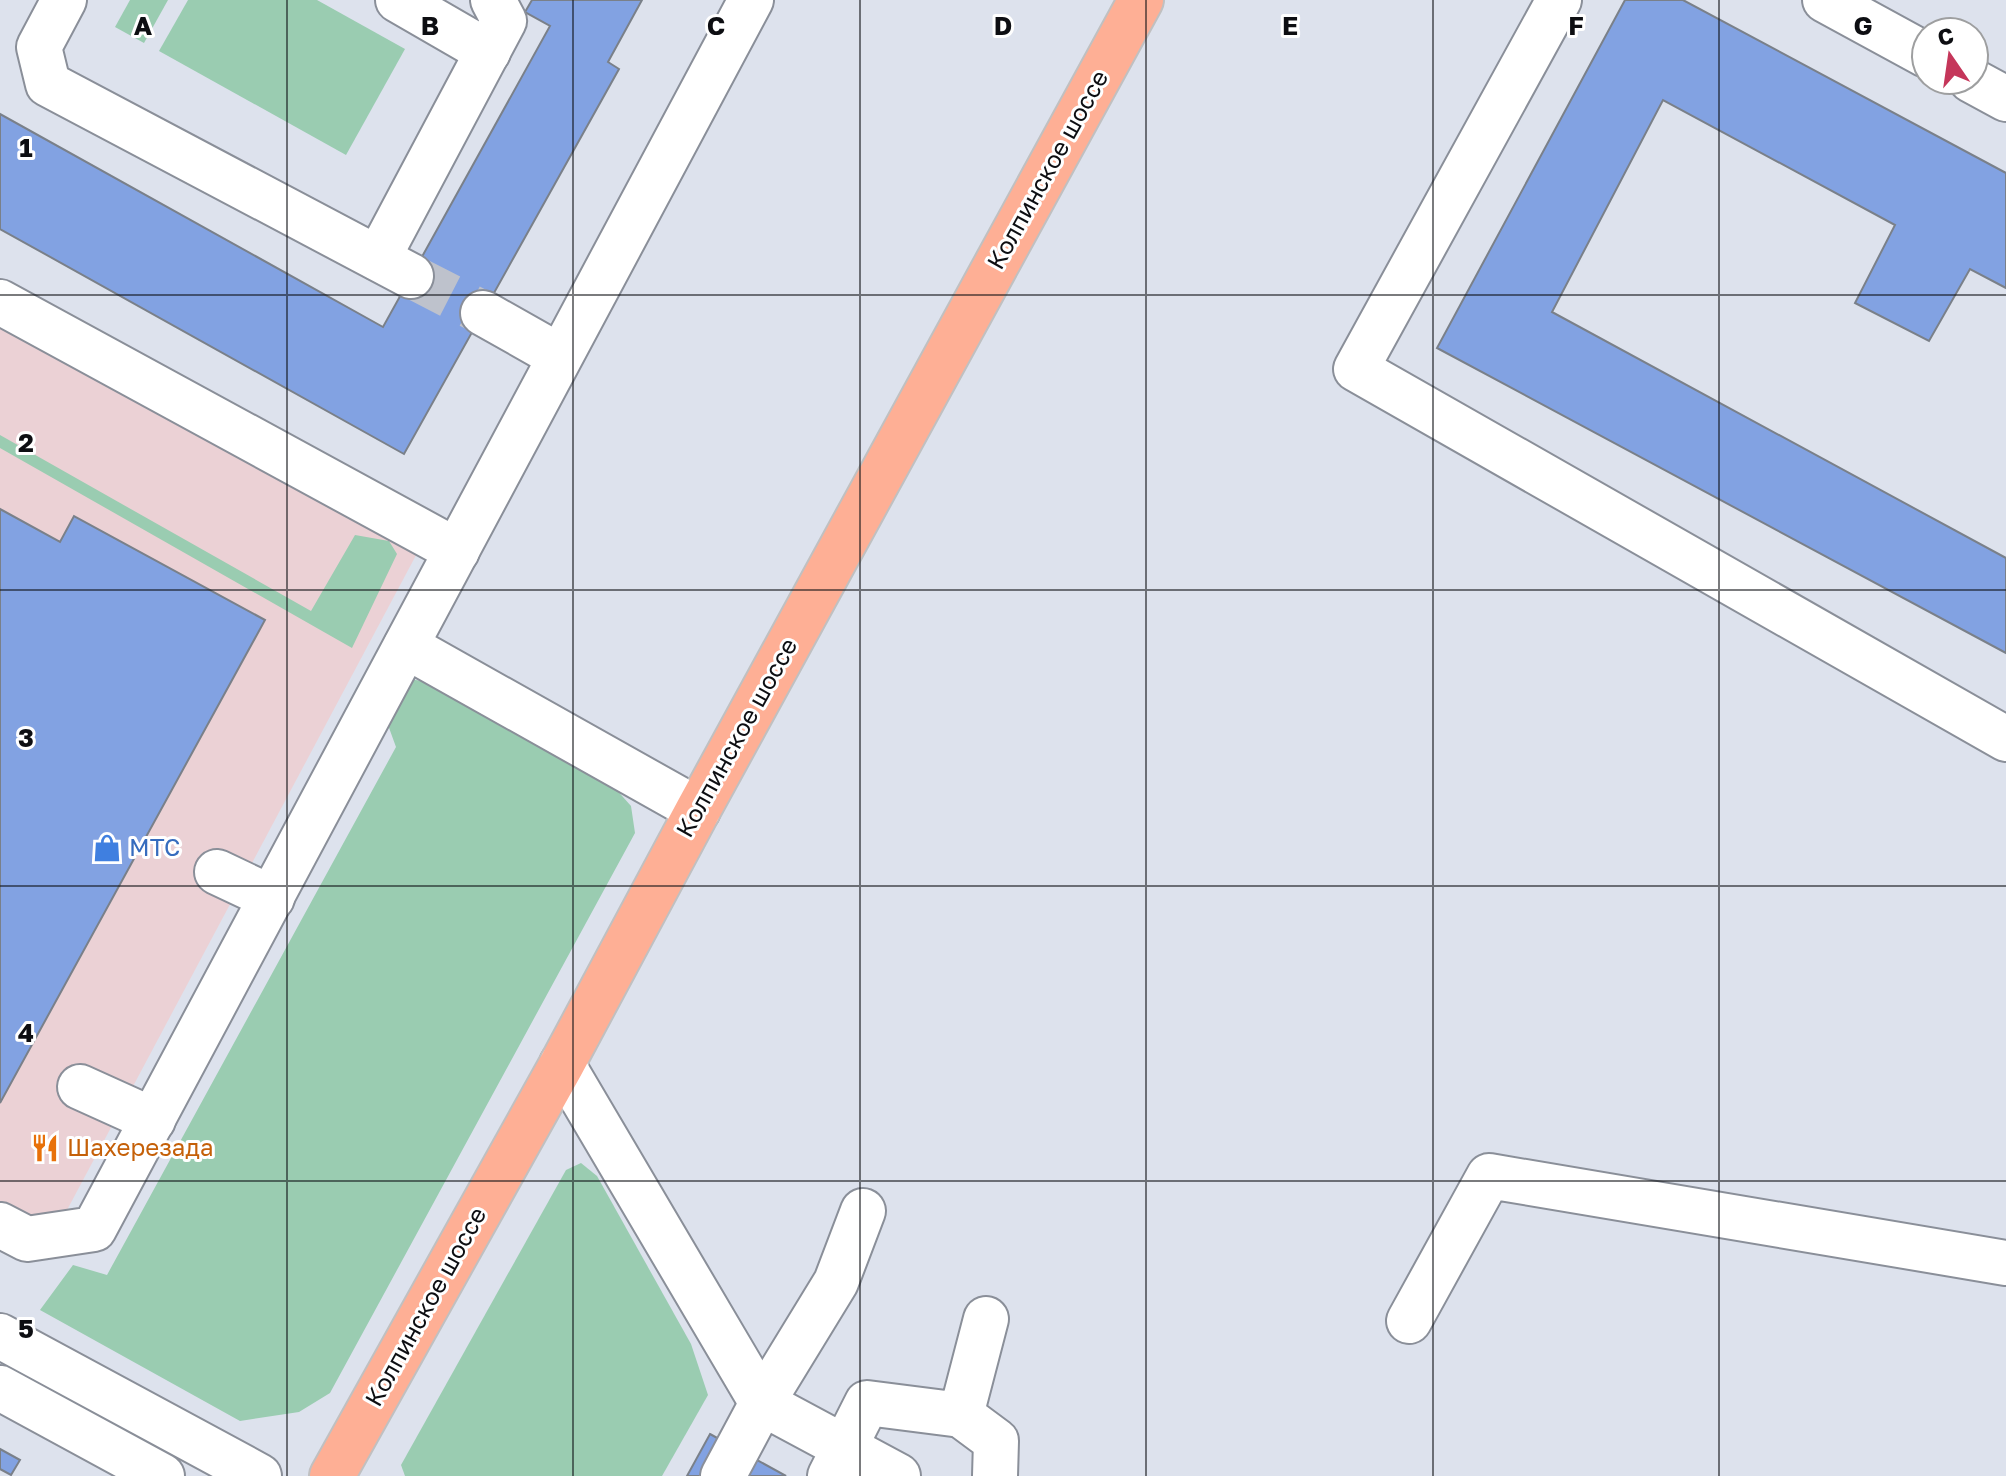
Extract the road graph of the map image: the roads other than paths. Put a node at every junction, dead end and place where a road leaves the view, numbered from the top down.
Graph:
1 (64, 0) edge
2 (398, 0) edge
3 (493, 0) edge
4 (751, 0) edge
5 (1141, 0) edge
6 (1559, 0) edge
7 (1825, 0) edge
8 (1910, 46) edge
9 (488, 52) junction
10 (0, 302) edge
11 (483, 313) tunnel mouth
12 (559, 356) junction
13 (457, 551) junction
14 (406, 646) junction
15 (2006, 739) edge
16 (698, 810) junction
17 (217, 872) dead end
18 (272, 898) junction
19 (562, 1064) junction
20 (80, 1087) dead end
21 (153, 1120) junction
22 (863, 1211) dead end
23 (0, 1225) edge
24 (2006, 1263) edge
25 (986, 1319) dead end
26 (1409, 1321) dead end
27 (0, 1336) edge
28 (0, 1388) edge
29 (762, 1403) junction
30 (961, 1415) junction
31 (838, 1461) edge
32 (162, 1476) edge
33 (259, 1476) edge
34 (332, 1476) edge
35 (723, 1476) edge
36 (898, 1476) edge
37 (995, 1476) edge

1 - 9 street
2 - 9 street
3 - 9 street
4 - 12 street
5 - 16 main road, Колпинское шоссе
6 - 15 street
7 - 8 street
10 - 13 street
11 - 12 street
12 - 13 street
13 - 14 street
14 - 16 street
14 - 18 street
16 - 19 main road, Колпинское шоссе
17 - 18 street
18 - 21 street
19 - 29 street
19 - 34 main road, Колпинское шоссе
20 - 21 street
21 - 23 street
22 - 29 street
24 - 26 street
25 - 30 street
27 - 33 street
28 - 32 street
29 - 31 street
29 - 35 street
30 - 31 street
30 - 37 street
31 - 36 street

